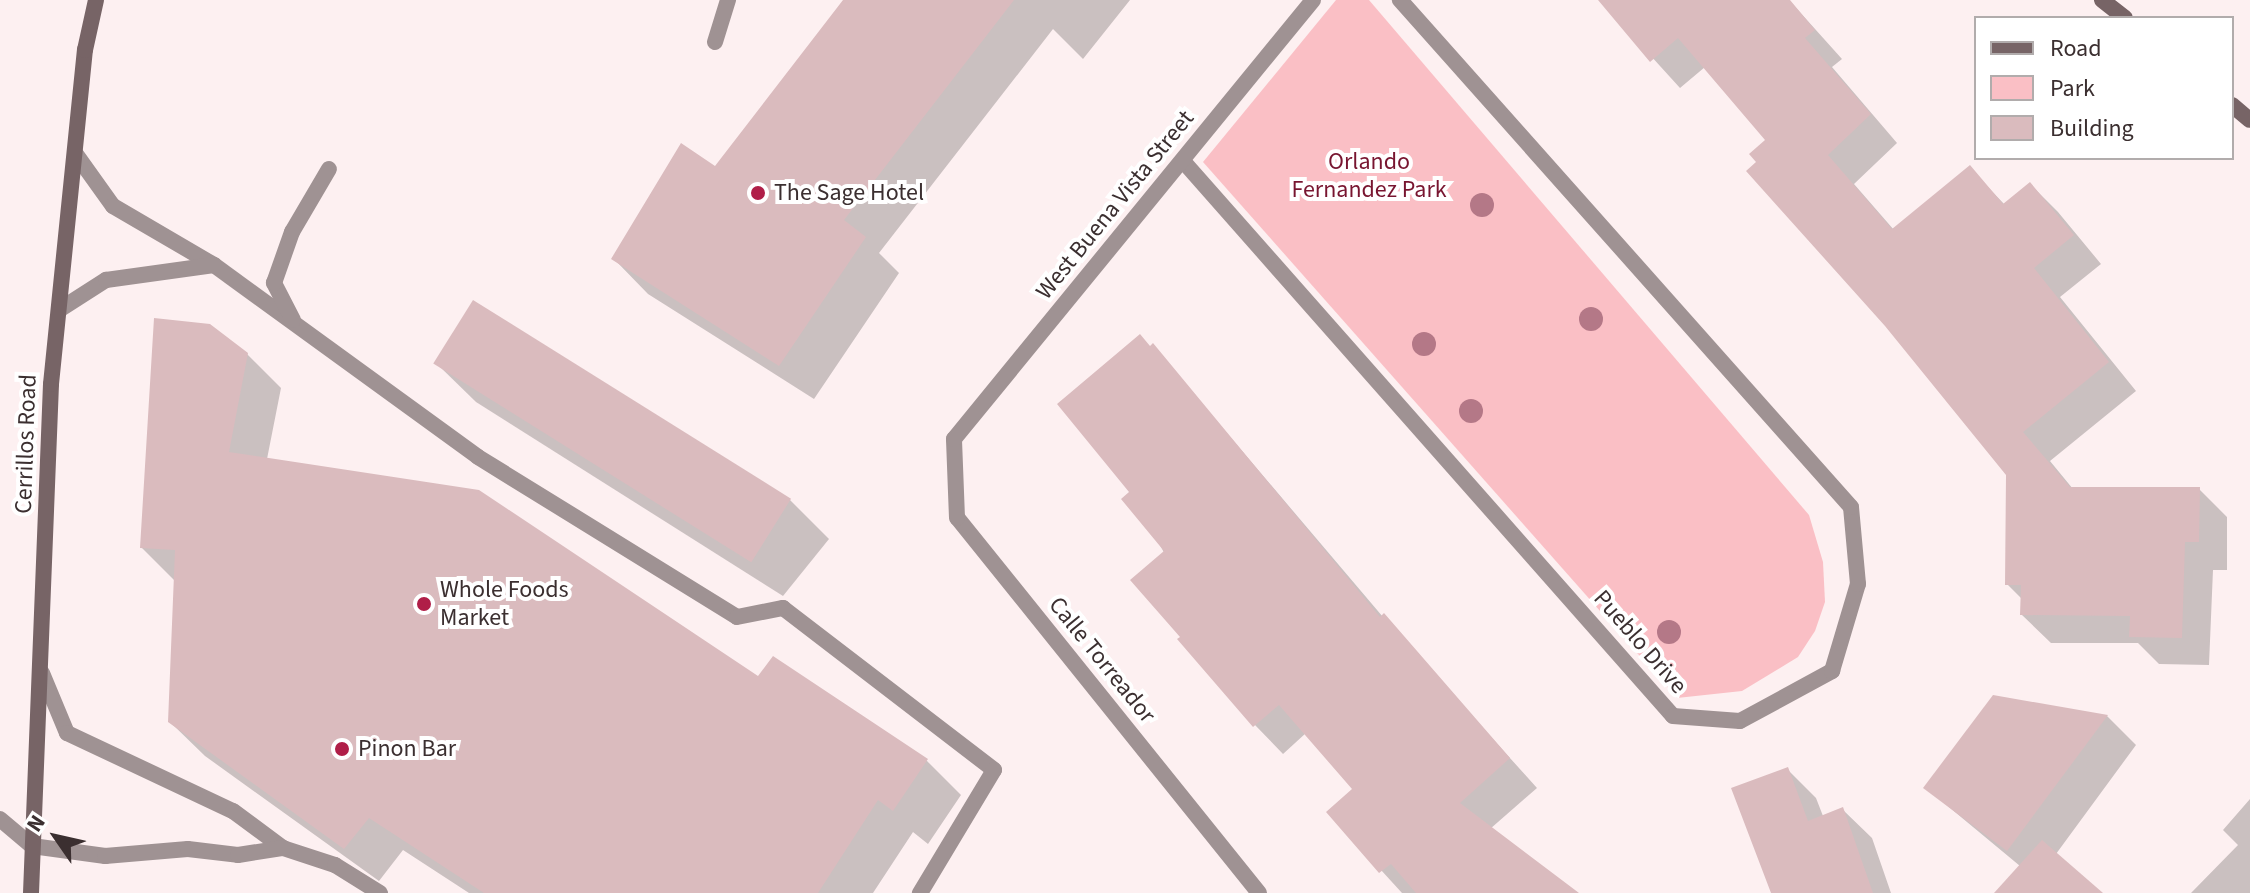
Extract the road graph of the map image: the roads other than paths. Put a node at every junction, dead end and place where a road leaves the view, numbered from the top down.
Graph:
1 (96, 0) edge
2 (728, 0) edge
3 (1313, 0) edge
4 (1400, 0) edge
5 (2102, 0) edge
6 (2122, 16) edge
7 (715, 42) dead end
8 (2234, 107) edge
9 (2250, 120) edge
10 (75, 153) junction
11 (1183, 161) junction
12 (329, 169) dead end
13 (214, 265) junction
14 (59, 310) junction
15 (296, 325) junction
16 (954, 439) joint
17 (42, 673) junction
18 (0, 819) edge
19 (32, 846) junction
20 (283, 848) junction
21 (31, 893) edge
22 (380, 893) edge
23 (920, 893) edge
24 (1259, 893) edge

1 - 10 main road, Cerrillos Road
2 - 7 street
3 - 11 street, West Buena Vista Street
4 - 11 street, Pueblo Drive
5 - 6 main road
8 - 9 main road
10 - 13 street
10 - 14 main road, Cerrillos Road
11 - 16 street, West Buena Vista Street
12 - 15 street
13 - 14 street
13 - 15 street
14 - 17 main road, Cerrillos Road
15 - 23 street
16 - 24 street, Calle Torreador
17 - 19 main road, Cerrillos Road
17 - 20 street
18 - 19 street
19 - 20 street
19 - 21 main road, Cerrillos Road
20 - 22 street

